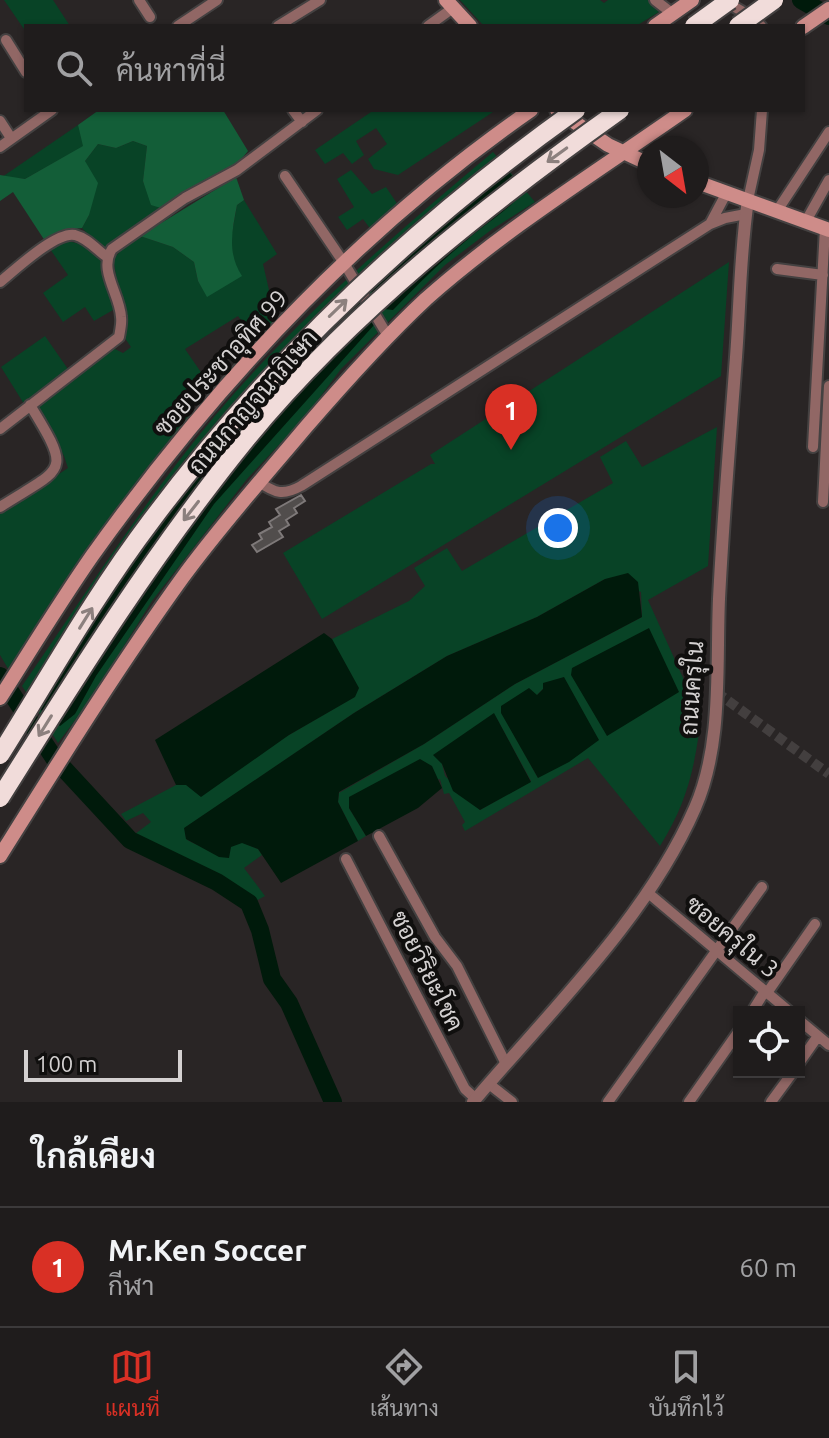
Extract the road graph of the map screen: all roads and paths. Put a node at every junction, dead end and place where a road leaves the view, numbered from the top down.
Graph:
1 (139, 0) edge
2 (217, 0) edge
3 (320, 0) edge
4 (655, 0) edge
5 (692, 0) edge
6 (722, 0) edge
7 (730, 0) edge
8 (774, 0) edge
9 (450, 4) edge
10 (829, 9) edge
11 (673, 14) junction
12 (150, 17) dead end
13 (181, 24) edge
14 (281, 24) edge
15 (430, 24) edge
16 (468, 24) edge
17 (658, 24) edge
18 (697, 24) edge
19 (741, 24) edge
20 (759, 24) edge
21 (806, 25) edge
22 (6, 40) dead end
23 (24, 69) edge
24 (48, 112) edge
25 (294, 112) edge
26 (314, 112) edge
27 (528, 112) edge
28 (560, 112) edge
29 (573, 112) edge
30 (617, 112) edge
31 (682, 112) edge
32 (762, 112) edge
33 (0, 121) edge
34 (302, 122) junction
35 (829, 132) edge
36 (11, 138) junction
37 (0, 147) edge
38 (621, 152) junction
39 (637, 159) edge
40 (285, 176) dead end
41 (829, 180) edge
42 (709, 186) edge
43 (727, 192) junction
44 (747, 207) junction
45 (777, 211) junction
46 (806, 221) junction
47 (710, 224) junction
48 (827, 229) edge
49 (107, 257) junction
50 (344, 263) junction
51 (777, 269) dead end
52 (823, 275) junction
53 (0, 282) edge
54 (388, 336) junction
55 (829, 386) edge
56 (30, 405) junction
57 (0, 429) edge
58 (813, 447) dead end
59 (259, 482) junction
60 (823, 502) dead end
61 (0, 507) edge
62 (0, 698) edge
63 (0, 755) edge
64 (0, 798) edge
65 (379, 836) dead end
66 (0, 856) edge
67 (346, 859) dead end
68 (762, 887) dead end
69 (647, 892) junction
70 (815, 924) dead end
71 (717, 949) junction
72 (766, 992) junction
73 (756, 1006) edge
74 (783, 1006) edge
75 (805, 1025) edge
76 (818, 1036) junction
77 (733, 1040) edge
78 (829, 1045) edge
79 (805, 1054) edge
80 (506, 1064) junction
81 (789, 1078) edge
82 (489, 1084) junction
83 (474, 1101) edge
84 (512, 1102) edge
85 (608, 1102) edge
86 (689, 1102) edge
87 (771, 1102) edge

1 - 12 street
2 - 13 street
3 - 14 street
4 - 11 street
5 - 11 main road
6 - 20 street
7 - 18 highway, bridge
8 - 19 highway, bridge
9 - 15 street
9 - 16 main road
10 - 21 main road
11 - 17 main road
22 - 23 street
24 - 36 street
25 - 34 street
26 - 34 street
27 - 50 main road, ซอยประชาอุทิศ 99
28 - 38 main road
63 -> 29 highway, ถนนกาญจนาภิเษก, bridge
30 -> 64 highway, ถนนกาญจนาภิเษก, bridge
31 - 38 main road
32 - 44 street
33 - 36 street
34 - 49 street
35 - 45 street
36 - 37 street
38 - 39 main road
38 - 54 main road
40 - 50 street
41 - 46 street
42 - 43 main road
43 - 44 main road
43 - 47 street
44 - 45 main road
44 - 47 street
44 - 69 street, ถนนครุใน
45 - 46 main road
46 - 48 main road
47 - 59 street
48 - 52 street
49 - 53 street
49 - 56 street
50 - 54 street
50 - 62 main road, ซอยประชาอุทิศ 99
51 - 52 street
52 - 58 street
54 - 59 main road
55 - 60 street
56 - 57 street
56 - 61 street
59 - 66 main road
65 - 80 street
67 - 83 street, ซอยวิริยะโชค
68 - 71 street
69 - 71 street, ซอยครุใน 3
69 - 80 street, ถนนครุใน
70 - 72 street
71 - 72 street, ซอยครุใน 3
71 - 85 street
72 - 73 street
72 - 74 street, ซอยครุใน 3
75 - 76 street
76 - 78 street
76 - 79 street
77 - 86 street
80 - 82 street, ถนนครุใน
81 - 87 street
82 - 83 street, ถนนครุใน
82 - 84 street

